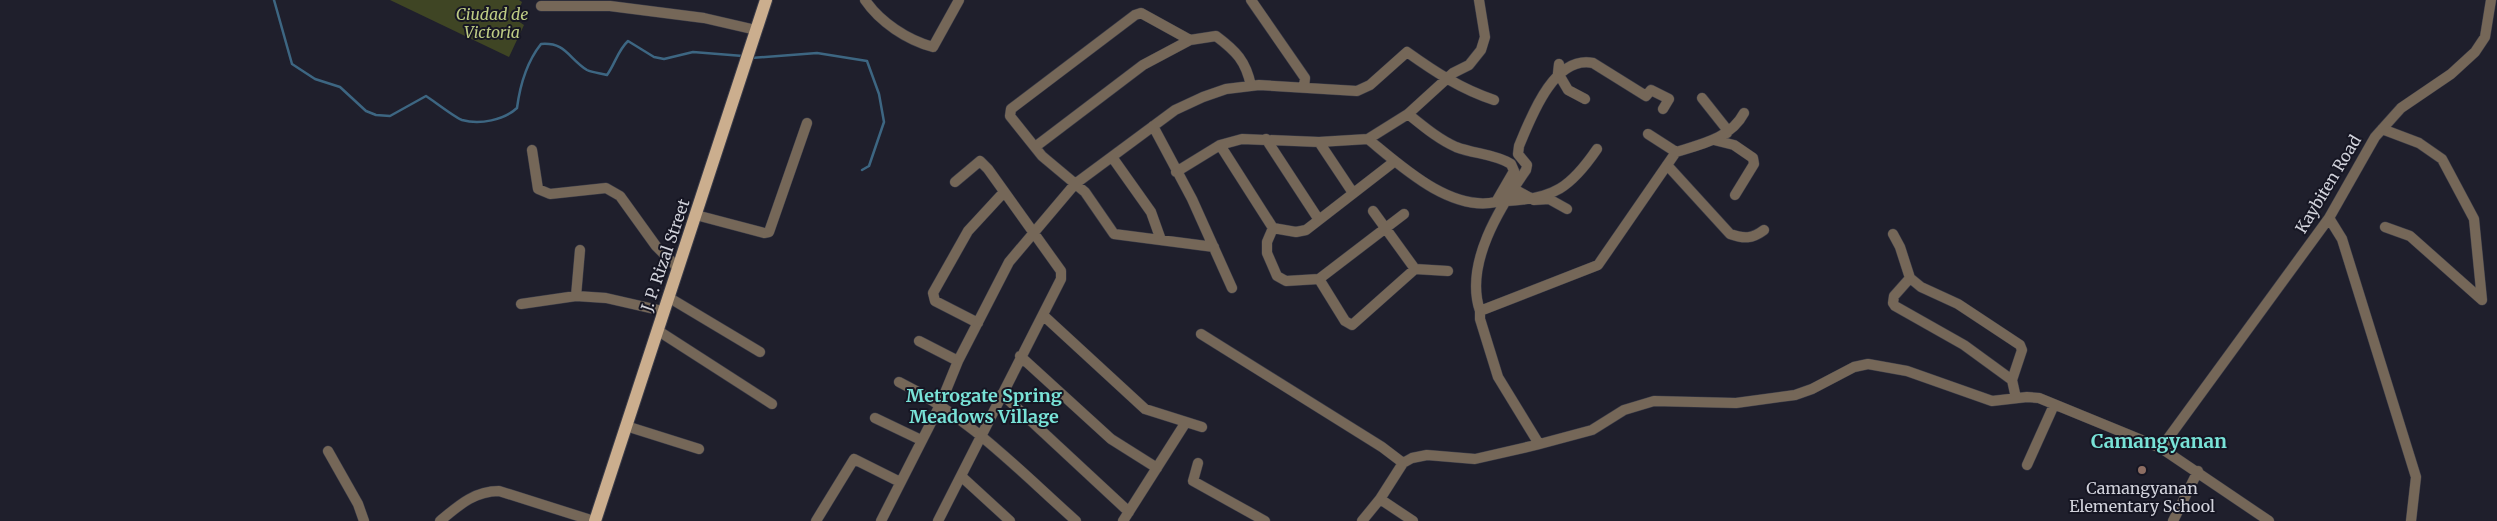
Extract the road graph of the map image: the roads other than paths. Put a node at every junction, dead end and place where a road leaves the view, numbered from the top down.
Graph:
1 (766, 0) edge
2 (865, 0) edge
3 (959, 0) edge
4 (1251, 0) edge
5 (1479, 0) edge
6 (2491, 0) edge
7 (540, 6) dead end
8 (754, 36) junction
9 (1190, 40) junction
10 (1559, 68) junction
11 (1446, 79) junction
12 (1251, 86) junction
13 (1304, 87) junction
14 (1702, 98) dead end
15 (1585, 99) dead end
16 (1494, 100) dead end
17 (1663, 108) dead end
18 (1744, 113) dead end
19 (1408, 114) junction
20 (807, 123) dead end
21 (1153, 126) junction
22 (2382, 129) junction
23 (1727, 133) junction
24 (1648, 134) dead end
25 (1266, 139) junction
26 (1368, 139) junction
27 (1714, 140) junction
28 (1320, 142) junction
29 (1220, 145) junction
30 (1035, 147) junction
31 (1597, 149) dead end
32 (532, 150) dead end
33 (1676, 152) junction
34 (1112, 157) junction
35 (1395, 161) junction
36 (1667, 165) junction
37 (1176, 172) junction
38 (955, 182) dead end
39 (1075, 184) junction
40 (1514, 189) junction
41 (1004, 192) junction
42 (1353, 193) junction
43 (1735, 194) dead end
44 (1534, 200) junction
45 (1506, 202) junction
46 (1567, 209) dead end
47 (1373, 211) dead end
48 (1404, 214) dead end
49 (696, 215) junction
50 (2329, 218) junction
51 (1319, 220) junction
52 (1273, 228) junction
53 (1386, 228) junction
54 (2385, 228) dead end
55 (1764, 230) dead end
56 (1033, 234) junction
57 (1893, 234) dead end
58 (1161, 240) junction
59 (1214, 247) junction
60 (580, 250) dead end
61 (678, 268) junction
62 (1415, 268) junction
63 (1448, 270) dead end
64 (1910, 278) junction
65 (1319, 279) junction
66 (1232, 288) dead end
67 (576, 296) junction
68 (668, 297) junction
69 (521, 304) dead end
70 (663, 310) junction
71 (1480, 311) junction
72 (1044, 316) junction
73 (978, 323) junction
74 (657, 330) junction
75 (1201, 334) dead end
76 (919, 341) dead end
77 (760, 352) dead end
78 (1020, 356) junction
79 (958, 361) junction
80 (2012, 380) junction
81 (899, 382) dead end
82 (1002, 394) junction
83 (2016, 398) junction
84 (772, 404) dead end
85 (940, 404) junction
86 (2054, 405) junction
87 (876, 418) dead end
88 (1186, 422) junction
89 (626, 426) junction
90 (1202, 427) dead end
91 (980, 435) junction
92 (921, 440) junction
93 (1540, 444) junction
94 (2161, 448) junction
95 (699, 449) dead end
96 (328, 451) dead end
97 (1198, 463) dead end
98 (1403, 463) junction
99 (2026, 465) dead end
100 (1157, 468) junction
101 (2198, 471) junction
102 (962, 477) junction
103 (900, 482) junction
104 (1380, 499) junction
105 (1126, 517) edge
106 (941, 520) edge
107 (364, 521) edge
108 (440, 521) edge
109 (594, 521) edge
110 (816, 521) edge
111 (881, 521) edge
112 (1010, 521) edge
113 (1076, 521) edge
114 (1265, 521) edge
115 (1362, 521) edge
116 (1413, 521) edge
117 (2173, 521) edge
118 (2269, 521) edge
119 (2411, 521) edge

1 - 8 main road, J. P. Rizal Street
2 - 3 street
4 - 13 street
5 - 11 street
6 - 22 street, Kaybiten Road
7 - 8 street
8 - 49 main road, J. P. Rizal Street
9 - 12 street
9 - 30 street
9 - 30 street
10 - 15 street
10 - 17 street
10 - 40 street
11 - 13 street
11 - 16 street
11 - 19 street
12 - 13 street
12 - 21 street
14 - 23 street
18 - 23 street
19 - 26 street
19 - 35 street
20 - 49 street
21 - 34 street
21 - 37 street
22 - 50 street, Kaybiten Road
22 - 54 street
23 - 27 street
24 - 33 street
25 - 28 street
25 - 29 street
25 - 51 street
26 - 28 street
26 - 35 street
27 - 33 street
27 - 43 street
28 - 42 street
29 - 37 street
29 - 52 street
30 - 39 street
31 - 44 street
32 - 61 street
33 - 36 street
34 - 39 street
34 - 58 street
35 - 42 street
36 - 55 street
36 - 71 street
37 - 59 street
38 - 41 street
39 - 56 street
39 - 58 street
40 - 44 street
40 - 45 street
41 - 56 street
41 - 73 street
42 - 51 street
44 - 45 street
44 - 46 street
45 - 71 street
47 - 53 street
48 - 53 street
49 - 61 main road, J. P. Rizal Street
50 - 94 street, Kaybiten Road
50 - 119 street
51 - 52 street
52 - 65 street
53 - 62 street
53 - 65 street
56 - 72 street
56 - 73 street
57 - 64 street
58 - 59 street
59 - 66 street
60 - 67 street
61 - 68 main road, J. P. Rizal Street
62 - 63 street
62 - 65 street
64 - 80 street
64 - 80 street
67 - 69 street
67 - 70 street
68 - 70 main road, J. P. Rizal Street
68 - 77 street
70 - 74 main road, J. P. Rizal Street
71 - 93 street
72 - 78 street
72 - 88 street
73 - 79 street
74 - 84 street
74 - 89 main road, J. P. Rizal Street
75 - 98 street
76 - 79 street
78 - 82 street
78 - 100 street
79 - 85 street
80 - 83 street
81 - 85 street
82 - 91 street
82 - 105 street
83 - 86 street
83 - 93 street
85 - 91 street
85 - 92 street
86 - 94 street
86 - 99 street
87 - 92 street
88 - 90 street
88 - 100 street
89 - 95 street
89 - 109 main road, J. P. Rizal Street
91 - 102 street
91 - 113 street
92 - 103 street
93 - 98 street
94 - 101 street
96 - 107 street
97 - 114 street
98 - 104 street
100 - 105 street
101 - 117 street
101 - 118 street
102 - 106 street
102 - 112 street
103 - 110 street
103 - 111 street
104 - 115 street
104 - 116 street
108 - 109 street

